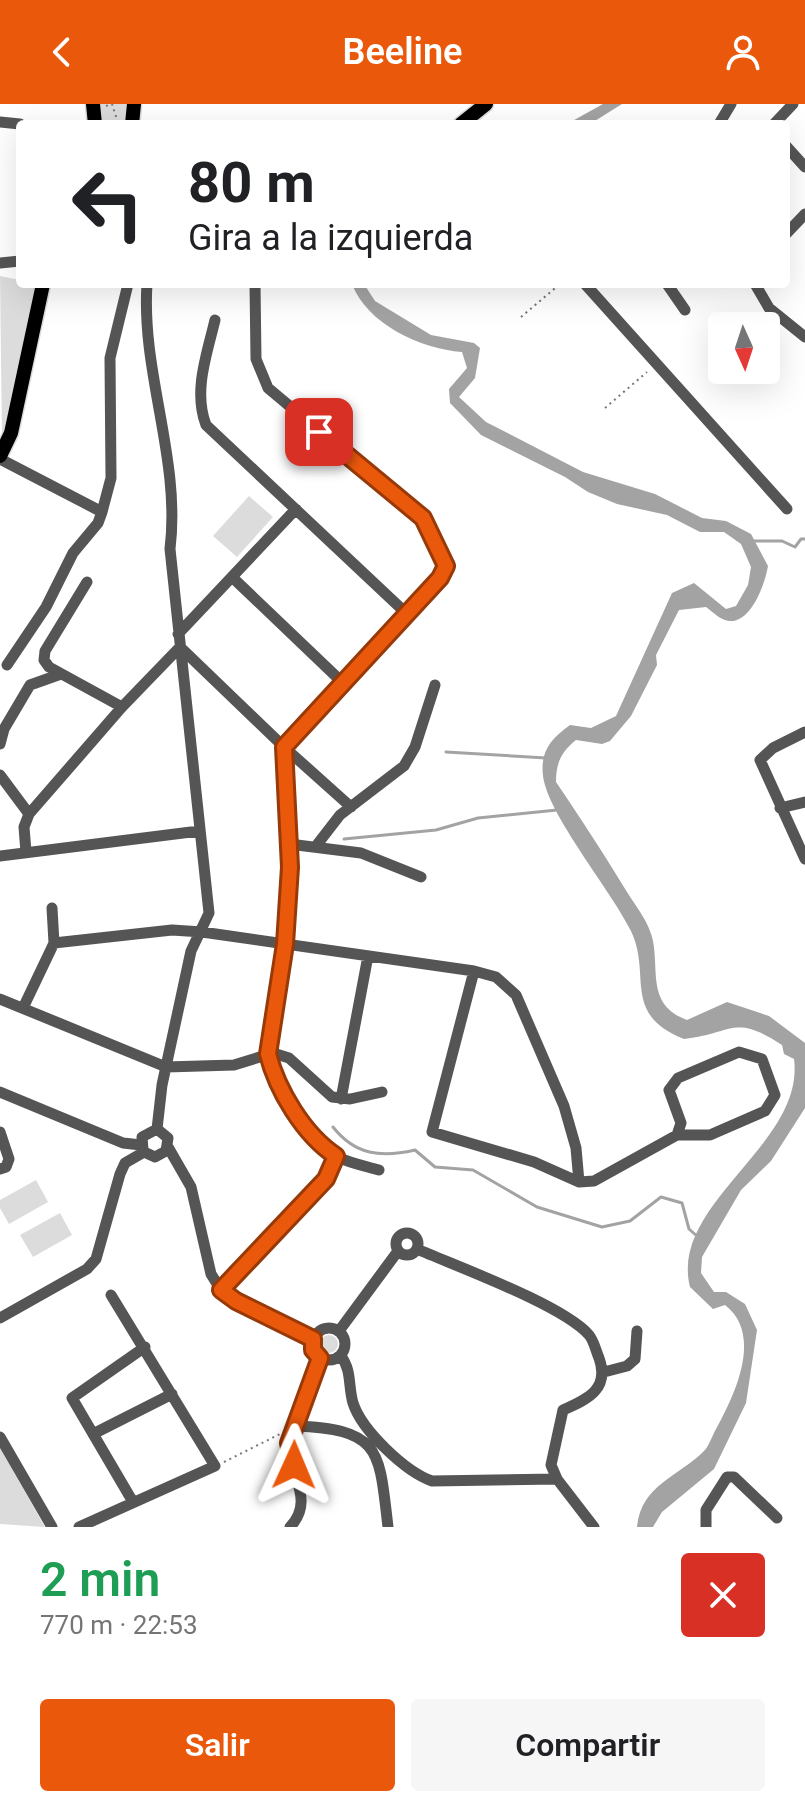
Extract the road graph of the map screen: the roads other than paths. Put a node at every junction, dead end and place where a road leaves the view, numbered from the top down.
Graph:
1 (486, 104) edge
2 (793, 104) edge
3 (466, 120) edge
4 (778, 120) edge
5 (790, 150) edge
6 (805, 167) edge
7 (805, 214) edge
8 (790, 230) edge
9 (42, 288) edge
10 (127, 288) edge
11 (147, 288) edge
12 (255, 288) edge
13 (589, 288) edge
14 (670, 288) edge
15 (757, 288) edge
16 (685, 310) dead end
17 (215, 320) dead end
18 (805, 337) edge
19 (1, 454) edge
20 (296, 509) junction
21 (787, 509) dead end
22 (102, 512) junction
23 (232, 577) junction
24 (87, 582) dead end
25 (407, 614) junction
26 (178, 634) junction
27 (180, 647) junction
28 (7, 665) dead end
29 (61, 674) junction
30 (343, 683) junction
31 (435, 685) dead end
32 (122, 707) junction
33 (805, 732) edge
34 (0, 744) edge
35 (284, 747) junction
36 (0, 775) edge
37 (805, 802) edge
38 (351, 807) junction
39 (780, 808) junction
40 (29, 814) junction
41 (199, 831) junction
42 (289, 844) junction
43 (316, 846) junction
44 (26, 852) junction
45 (0, 856) edge
46 (805, 859) edge
47 (421, 877) dead end
48 (52, 908) dead end
49 (202, 932) junction
50 (54, 943) junction
51 (285, 944) junction
52 (368, 956) junction
53 (474, 971) junction
54 (0, 999) edge
55 (23, 1008) junction
56 (268, 1054) junction
57 (166, 1067) junction
58 (0, 1092) edge
59 (382, 1092) dead end
60 (341, 1099) junction
61 (157, 1129) junction
62 (0, 1132) edge
63 (677, 1135) junction
64 (168, 1147) junction
65 (143, 1148) junction
66 (336, 1156) junction
67 (0, 1169) edge
68 (379, 1170) dead end
69 (579, 1182) junction
70 (417, 1249) junction
71 (398, 1251) junction
72 (221, 1290) junction
73 (111, 1295) dead end
74 (0, 1318) edge
75 (339, 1331) junction
76 (637, 1331) dead end
77 (313, 1339) junction
78 (145, 1347) junction
79 (341, 1356) junction
80 (320, 1358) junction
81 (604, 1372) junction
82 (172, 1394) junction
83 (295, 1426) junction
84 (93, 1434) junction
85 (0, 1437) edge
86 (557, 1479) junction
87 (133, 1502) junction
88 (777, 1518) dead end
89 (52, 1527) edge
90 (79, 1527) edge
91 (290, 1527) edge
92 (388, 1527) edge
93 (594, 1527) edge
94 (706, 1527) edge

1 - 3 main road
2 - 4 street
5 - 6 street
7 - 8 street
9 - 19 main road
10 - 22 street
11 - 26 street
12 - 25 street
13 - 21 street
14 - 16 street
15 - 18 street
17 - 20 street
19 - 22 street
20 - 23 street
20 - 25 street
22 - 28 street
23 - 26 street
23 - 30 street
24 - 29 street
25 - 30 street
26 - 27 street
27 - 32 street
27 - 35 street
27 - 41 street
29 - 32 street
29 - 34 street
30 - 35 street
31 - 38 street
32 - 40 street
33 - 39 street
35 - 38 street
35 - 42 street
36 - 40 street
37 - 39 street
38 - 43 street
39 - 46 street
40 - 44 street
41 - 44 street
41 - 49 street
42 - 43 street
42 - 51 street
43 - 47 street
44 - 45 street
48 - 50 street
49 - 50 street
49 - 51 street
49 - 57 street
50 - 55 street
51 - 52 street
51 - 56 street
52 - 53 street
52 - 60 street
53 - 69 street
53 - 69 street
54 - 55 street
55 - 57 street
56 - 57 street
56 - 60 street
56 - 66 street
57 - 61 street
58 - 65 street
59 - 60 street
61 - 64 street
61 - 65 street
62 - 67 street
63 - 63 street
63 - 69 street
64 - 65 street
64 - 72 street
65 - 74 street
66 - 68 street
66 - 72 street
70 - 71 street
70 - 71 street
70 - 81 street
71 - 75 street
72 - 77 street
73 - 78 street
75 - 77 street
75 - 79 street
76 - 81 street
77 - 80 street
78 - 82 street
78 - 84 street
79 - 80 street
79 - 86 street
80 - 83 street
81 - 86 street
82 - 84 street
82 - 87 street
83 - 91 street
83 - 92 street
84 - 87 street
85 - 89 street
86 - 93 street
87 - 90 street
88 - 94 street

